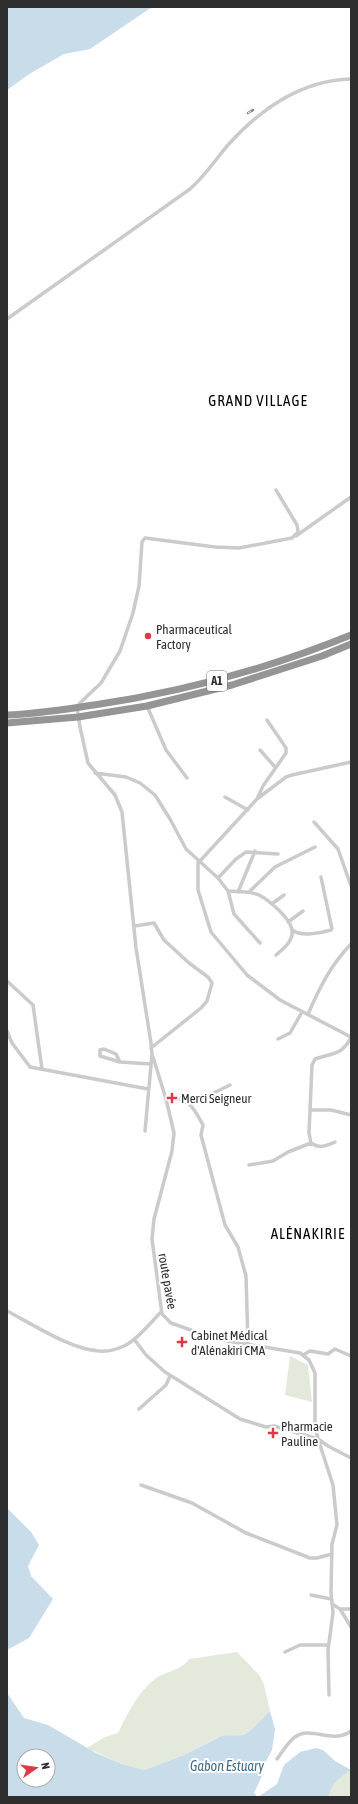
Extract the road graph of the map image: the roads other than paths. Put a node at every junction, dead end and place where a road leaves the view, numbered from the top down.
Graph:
1 (351, 79) edge
2 (7, 319) edge
3 (276, 490) dead end
4 (351, 497) edge
5 (292, 538) junction
6 (351, 635) edge
7 (351, 644) edge
8 (147, 706) junction
9 (77, 708) junction
10 (7, 715) edge
11 (78, 717) junction
12 (267, 720) dead end
13 (7, 722) edge
14 (260, 750) dead end
15 (351, 762) edge
16 (275, 767) junction
17 (95, 773) junction
18 (187, 778) dead end
19 (225, 798) dead end
20 (257, 800) junction
21 (248, 810) junction
22 (314, 822) dead end
23 (315, 847) dead end
24 (255, 851) junction
25 (278, 854) dead end
26 (199, 862) junction
27 (321, 877) dead end
28 (218, 878) junction
29 (351, 886) edge
30 (228, 891) junction
31 (238, 892) junction
32 (249, 892) junction
33 (284, 895) dead end
34 (273, 903) junction
35 (303, 911) dead end
36 (288, 922) junction
37 (134, 926) junction
38 (292, 930) junction
39 (260, 943) dead end
40 (350, 946) edge
41 (276, 955) dead end
42 (7, 981) edge
43 (302, 1012) junction
44 (308, 1014) junction
45 (7, 1031) edge
46 (351, 1037) edge
47 (278, 1038) dead end
48 (152, 1048) junction
49 (152, 1054) junction
50 (120, 1062) junction
51 (151, 1064) junction
52 (42, 1069) junction
53 (230, 1085) dead end
54 (148, 1088) junction
55 (166, 1100) junction
56 (191, 1104) junction
57 (310, 1110) junction
58 (351, 1115) edge
59 (145, 1131) dead end
60 (334, 1142) dead end
61 (311, 1143) junction
62 (249, 1165) dead end
63 (7, 1311) edge
64 (161, 1312) junction
65 (134, 1339) junction
66 (248, 1344) junction
67 (303, 1355) junction
68 (351, 1356) edge
69 (170, 1376) junction
70 (139, 1409) dead end
71 (318, 1439) junction
72 (351, 1458) edge
73 (141, 1484) dead end
74 (332, 1554) junction
75 (311, 1595) dead end
76 (331, 1599) junction
77 (332, 1604) junction
78 (340, 1609) junction
79 (351, 1609) edge
80 (351, 1628) edge
81 (329, 1645) junction
82 (285, 1652) dead end
83 (329, 1695) dead end
84 (351, 1731) edge
85 (277, 1759) dead end

1 - 2 street
3 - 5 street
4 - 5 street
5 - 9 street
6 - 9 highway, A1
7 - 8 highway, A1
8 - 11 highway, A1
8 - 18 street
9 - 10 highway, A1
9 - 11 street
11 - 13 highway, A1
11 - 17 street
12 - 16 street
14 - 16 street
15 - 20 street
16 - 20 street
17 - 26 street
17 - 37 street
19 - 21 street
20 - 21 street
21 - 26 street
22 - 29 street
23 - 32 street
24 - 25 street
24 - 28 street
24 - 31 street
26 - 28 street
26 - 43 street
27 - 38 street
28 - 30 street
30 - 31 street
30 - 39 street
31 - 32 street
32 - 34 street
33 - 34 street
34 - 36 street
35 - 36 street
36 - 38 street
37 - 48 street
37 - 48 street
38 - 41 street
40 - 44 street
42 - 52 street
43 - 44 street
43 - 47 street
44 - 46 street
45 - 52 street
46 - 57 street
48 - 49 street
49 - 51 street
49 - 55 street, route pavée
50 - 50 street
50 - 51 street
51 - 54 street
52 - 54 street
53 - 56 street
54 - 59 street
55 - 56 street
55 - 64 street, route pavée
56 - 66 street
57 - 58 street
57 - 61 street
60 - 61 street
61 - 62 street
63 - 65 street
64 - 65 street
64 - 66 street, route pavée
65 - 69 street
66 - 67 street, route pavée
67 - 68 street
67 - 71 street
69 - 70 street
69 - 71 street
71 - 72 street
71 - 74 street
73 - 74 street
74 - 76 street
75 - 76 street
76 - 77 street
77 - 78 street
77 - 81 street
78 - 79 street
78 - 80 street
81 - 82 street
81 - 83 street
84 - 85 street

